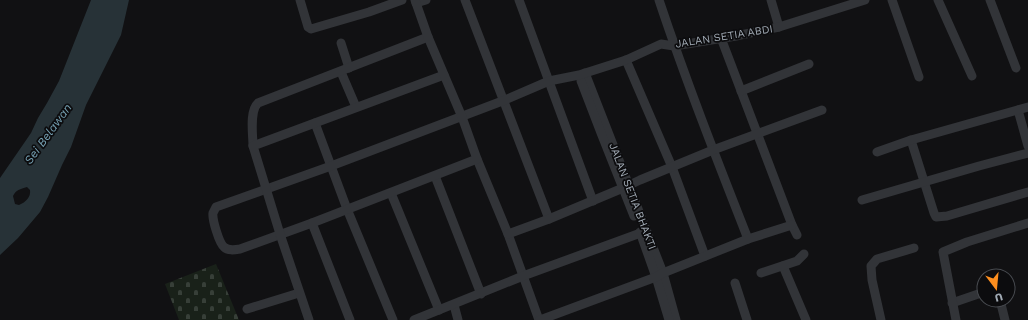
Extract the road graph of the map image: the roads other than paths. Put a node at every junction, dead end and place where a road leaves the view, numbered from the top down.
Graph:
1 (300, 0) edge
2 (402, 0) edge
3 (426, 0) edge
4 (465, 0) edge
5 (519, 0) edge
6 (659, 0) edge
7 (772, 0) edge
8 (865, 0) edge
9 (892, 0) edge
10 (938, 0) edge
11 (990, 0) edge
12 (415, 2) edge
13 (778, 27) junction
14 (428, 37) junction
15 (721, 38) junction
16 (341, 44) dead end
17 (674, 46) junction
18 (626, 60) junction
19 (809, 64) dead end
20 (1016, 68) dead end
21 (345, 70) junction
22 (582, 74) junction
23 (444, 75) junction
24 (972, 76) dead end
25 (919, 77) dead end
26 (549, 81) junction
27 (741, 91) junction
28 (504, 100) junction
29 (356, 107) junction
30 (1028, 107) edge
31 (822, 110) dead end
32 (1018, 110) junction
33 (462, 117) junction
34 (315, 123) junction
35 (758, 135) junction
36 (911, 140) junction
37 (253, 146) junction
38 (1028, 146) edge
39 (713, 150) junction
40 (877, 152) dead end
41 (1028, 153) edge
42 (477, 159) junction
43 (331, 166) junction
44 (672, 167) junction
45 (435, 176) junction
46 (924, 181) junction
47 (626, 187) junction
48 (267, 190) junction
49 (1028, 192) edge
50 (391, 193) junction
51 (862, 200) dead end
52 (593, 201) junction
53 (347, 209) junction
54 (549, 219) junction
55 (312, 223) junction
56 (1028, 223) edge
57 (792, 225) junction
58 (643, 231) junction
59 (280, 234) junction
60 (508, 234) junction
61 (797, 235) dead end
62 (748, 239) junction
63 (914, 248) dead end
64 (804, 254) dead end
65 (705, 256) junction
66 (783, 266) junction
67 (761, 273) dead end
68 (660, 275) junction
69 (523, 276) junction
70 (735, 283) dead end
71 (299, 293) junction
72 (481, 294) junction
73 (976, 295) edge
74 (952, 303) junction
75 (454, 305) junction
76 (1002, 308) edge
77 (248, 309) dead end
78 (439, 310) junction
79 (309, 320) edge
80 (350, 320) edge
81 (393, 320) edge
82 (414, 320) edge
83 (458, 320) edge
84 (540, 320) edge
85 (669, 320) edge
86 (747, 320) edge
87 (806, 320) edge
88 (882, 320) edge
89 (956, 320) edge
90 (1005, 320) edge

1 - 2 street
3 - 12 street
4 - 28 street
5 - 26 street
6 - 17 street
7 - 13 street
8 - 13 street, JALAN SETIA ABDI
9 - 25 street
10 - 24 street
11 - 20 street
12 - 14 street
13 - 15 street, JALAN SETIA ABDI
14 - 21 street
14 - 23 street
15 - 17 street, JALAN SETIA ABDI
15 - 27 street
16 - 21 street
17 - 18 street, JALAN SETIA ABDI
17 - 39 street
18 - 22 street, JALAN SETIA ABDI
18 - 44 street
19 - 27 street
21 - 29 street
21 - 37 street
22 - 26 street, JALAN SETIA ABDI
22 - 47 street, JALAN SETIA BHAKTI
23 - 29 street
23 - 33 street
26 - 28 street, JALAN SETIA ABDI
26 - 52 street
27 - 35 street
28 - 33 street, JALAN SETIA ABDI
28 - 54 street
29 - 34 street
30 - 32 street
31 - 35 street
32 - 36 street
32 - 38 street
33 - 42 street
33 - 43 street, JALAN SETIA ABDI
34 - 37 street
34 - 43 street
35 - 39 street
35 - 57 street
36 - 40 street
36 - 46 street
37 - 48 street
39 - 44 street
39 - 62 street
41 - 46 street
42 - 45 street
42 - 60 street
43 - 48 street, JALAN SETIA ABDI
43 - 53 street
44 - 47 street
44 - 65 street
45 - 50 street
45 - 72 street
46 - 49 street
46 - 51 street
47 - 52 street
47 - 58 street, JALAN SETIA BHAKTI
48 - 59 street
48 - 59 street, JALAN SETIA ABDI
50 - 53 street
50 - 78 street
52 - 54 street
53 - 55 street
53 - 81 street
54 - 60 street
55 - 59 street
55 - 80 street
56 - 74 street
57 - 61 street
57 - 62 street
58 - 68 street, JALAN SETIA BHAKTI
58 - 69 street
59 - 71 street
60 - 69 street
62 - 65 street
63 - 88 street
64 - 66 street
65 - 68 street
66 - 67 street
66 - 87 street
68 - 84 street
68 - 85 street, JALAN SETIA BHAKTI
69 - 72 street
69 - 84 street
70 - 86 street
71 - 77 street
71 - 79 street
72 - 75 street
73 - 74 street
74 - 89 street
75 - 78 street
75 - 83 street
76 - 90 street
78 - 82 street

